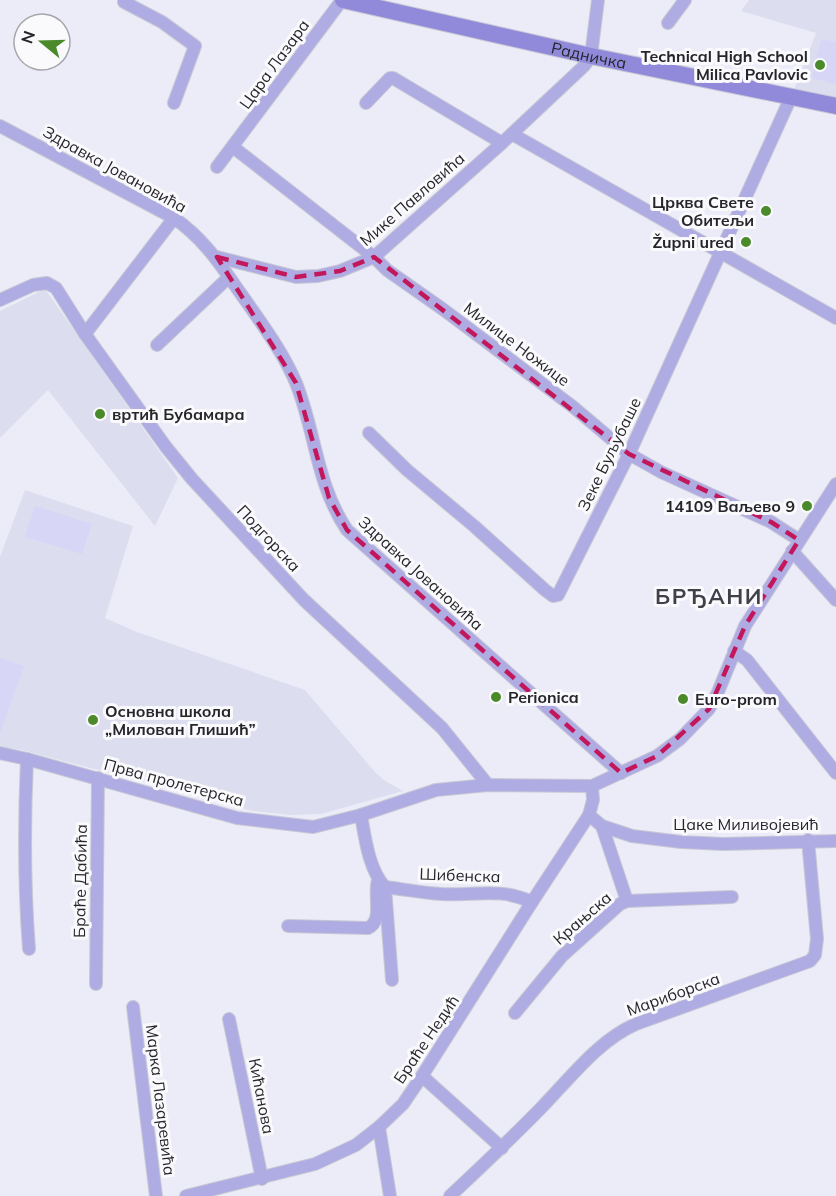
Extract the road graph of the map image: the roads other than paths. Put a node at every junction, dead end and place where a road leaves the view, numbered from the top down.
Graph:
1 (125, 0) edge
2 (343, 0) edge
3 (598, 0) edge
4 (685, 0) edge
5 (668, 23) dead end
6 (591, 56) junction
7 (791, 97) junction
8 (174, 103) dead end
9 (366, 103) dead end
10 (836, 106) edge
11 (0, 126) edge
12 (507, 138) junction
13 (233, 147) junction
14 (217, 167) dead end
15 (174, 218) junction
16 (721, 252) junction
17 (216, 257) junction
18 (374, 257) junction
19 (229, 278) junction
20 (0, 300) edge
21 (836, 318) edge
22 (85, 334) junction
23 (157, 345) dead end
24 (369, 434) dead end
25 (628, 454) junction
26 (836, 484) edge
27 (799, 540) junction
28 (792, 551) junction
29 (836, 600) edge
30 (734, 651) junction
31 (0, 753) edge
32 (27, 759) junction
33 (621, 773) junction
34 (836, 773) edge
35 (98, 778) junction
36 (488, 785) junction
37 (592, 786) junction
38 (361, 815) junction
39 (589, 815) junction
40 (602, 826) junction
41 (808, 840) junction
42 (836, 841) edge
43 (382, 883) junction
44 (732, 897) dead end
45 (627, 901) junction
46 (532, 902) junction
47 (288, 926) dead end
48 (29, 949) dead end
49 (392, 980) dead end
50 (96, 984) dead end
51 (133, 1007) dead end
52 (515, 1013) dead end
53 (229, 1019) dead end
54 (422, 1077) junction
55 (379, 1127) junction
56 (502, 1148) junction
57 (261, 1179) junction
58 (211, 1194) edge
59 (156, 1196) edge
60 (186, 1196) edge
61 (390, 1196) edge
62 (450, 1196) edge

1 - 8 street
2 - 6 street, Радничка
2 - 13 street, Цара Лазара
3 - 6 street
4 - 5 street
6 - 7 street, Радничка
6 - 12 street, Мике Павловића
7 - 10 street, Радничка
7 - 16 street, Зеке Буљубаше
9 - 12 street
11 - 15 street, Здравка Јовановића
12 - 16 street
12 - 18 street, Мике Павловића
13 - 14 street, Цара Лазара
13 - 18 street, Милице Ножице
15 - 17 street, Здравка Јовановића
15 - 22 street
16 - 21 street
16 - 25 street, Зеке Буљубаше
17 - 18 street, Мике Павловића
17 - 19 street, Здравка Јовановића
18 - 25 street, Милице Ножице
19 - 23 street
19 - 33 street, Здравка Јовановића
20 - 22 street, Подгорска
22 - 36 street, Подгорска
24 - 25 street, Зеке Буљубаше
25 - 27 street, Милице Ножице
26 - 27 street, Прва пролетерска
27 - 28 street, Прва пролетерска
28 - 29 street
28 - 30 street, Прва пролетерска
30 - 33 street, Прва пролетерска
30 - 34 street
31 - 32 street, Прва пролетерска
32 - 35 street, Прва пролетерска
32 - 48 street
33 - 37 street, Прва пролетерска
35 - 38 street, Прва пролетерска
35 - 50 street, Браће Дабића
36 - 37 street, Прва пролетерска
36 - 38 street, Прва пролетерска
37 - 39 street, Браће Недић
38 - 43 street
39 - 40 street, Цаке Миливојевић
39 - 46 street, Браће Недић
40 - 41 street, Цаке Миливојевић
40 - 45 street
41 - 42 street, Цаке Миливојевић
41 - 56 street, Мариборска
43 - 46 street, Шибенска
43 - 47 street
43 - 49 street
44 - 45 street, Крањска
45 - 52 street, Крањска
46 - 54 street, Браће Недић
51 - 59 street, Марка Лазаревића
53 - 57 street, Кићанова
54 - 55 street, Браће Недић
54 - 56 street
55 - 57 street, Браће Недић
55 - 61 street
56 - 62 street, Мариборска
57 - 58 street, Браће Недић
58 - 60 street, Браће Недић

